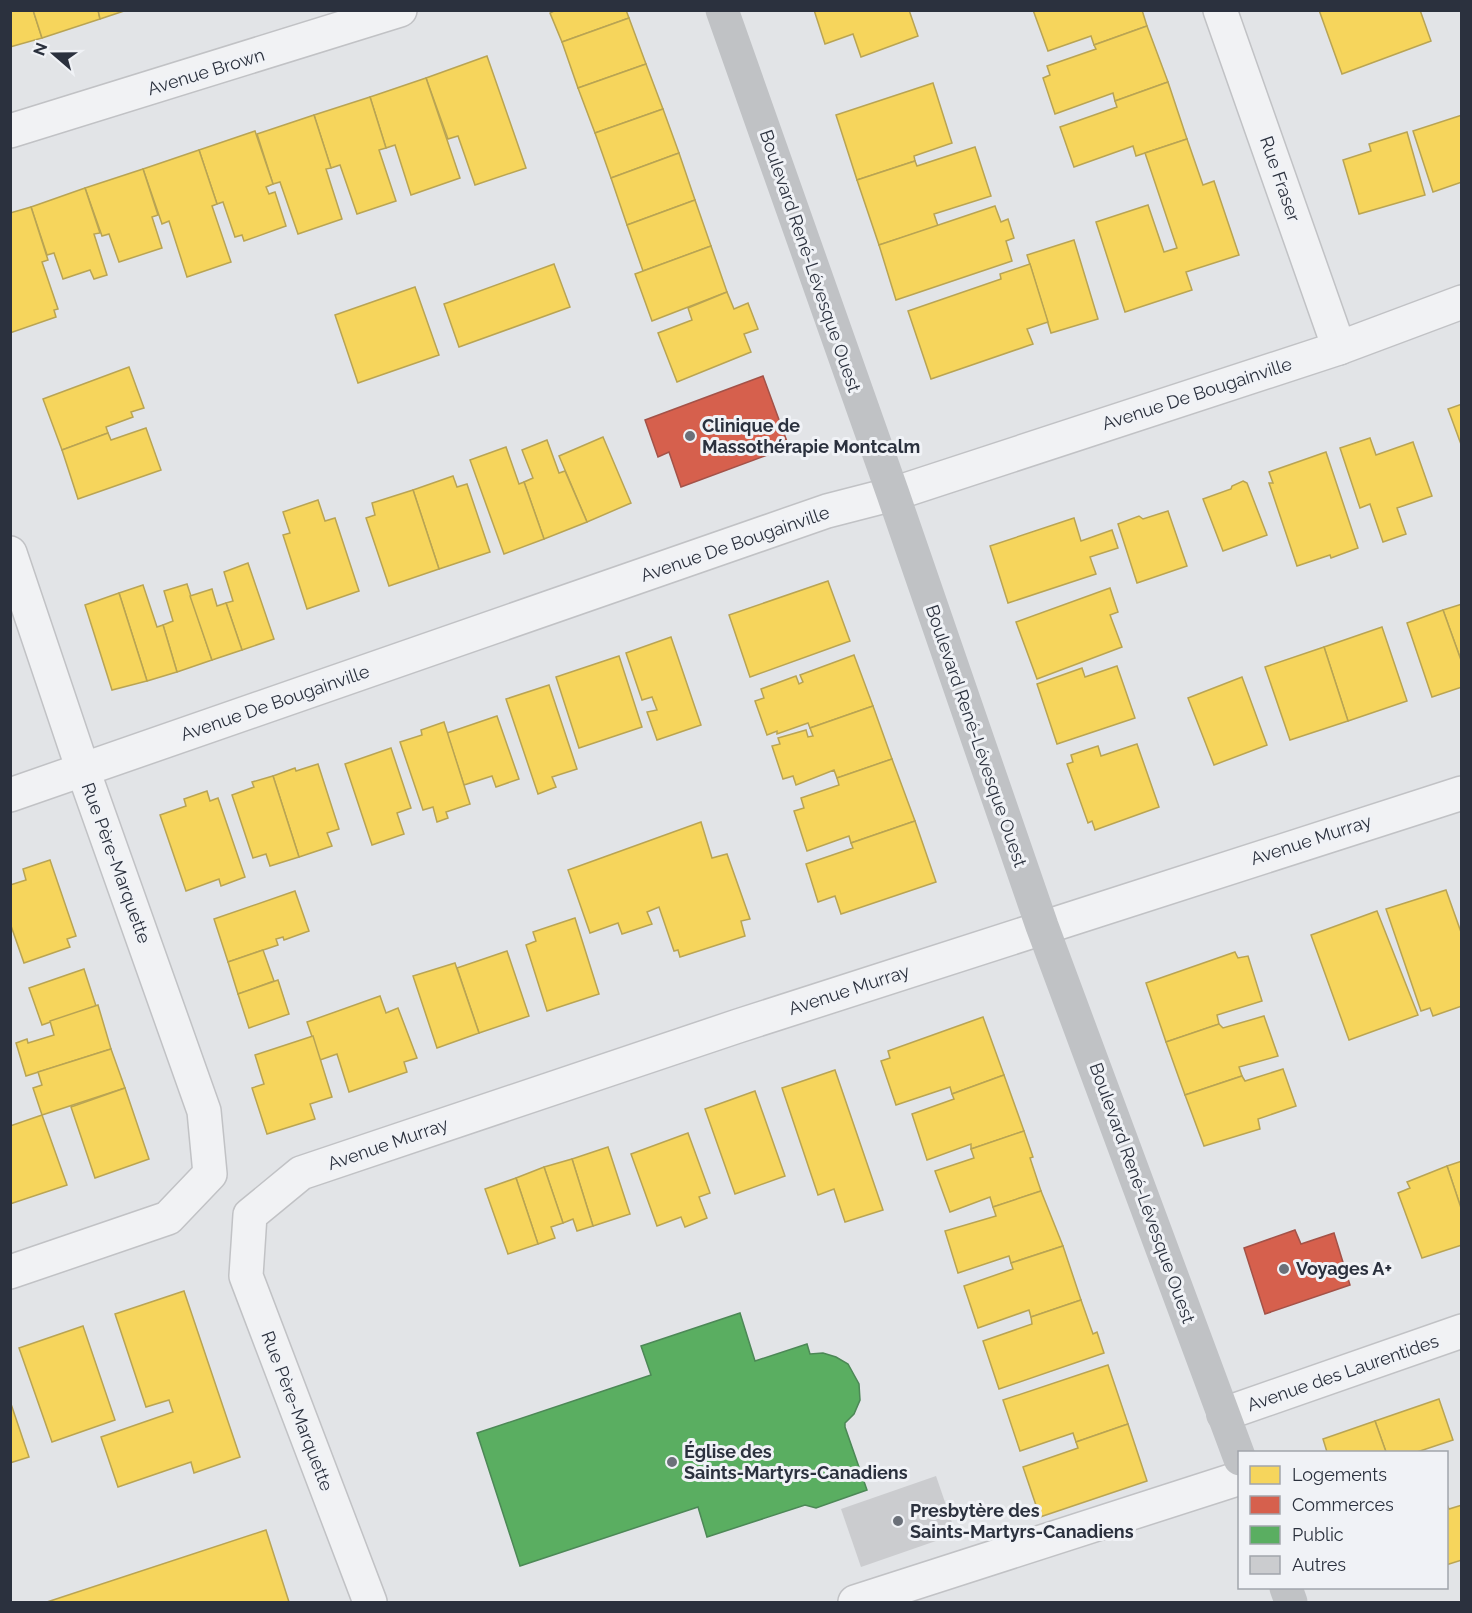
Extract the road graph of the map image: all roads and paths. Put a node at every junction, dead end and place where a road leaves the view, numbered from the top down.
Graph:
1 (400, 10) edge
2 (722, 10) edge
3 (1220, 10) edge
4 (10, 132) edge
5 (1461, 302) edge
6 (1339, 348) junction
7 (893, 494) junction
8 (10, 553) edge
9 (82, 770) junction
10 (1461, 793) edge
11 (10, 795) edge
12 (1042, 926) junction
13 (250, 1215) joint
14 (10, 1272) edge
15 (1461, 1331) edge
16 (1224, 1414) junction
17 (1238, 1456) edge
18 (1238, 1478) edge
19 (370, 1602) edge
20 (855, 1602) edge

1 - 4 street, Avenue Brown
2 - 7 main road, Boulevard René-Lévesque Ouest
3 - 6 street, Rue Fraser
5 - 6 street, Avenue De Bougainville
6 - 7 street, Avenue De Bougainville
7 - 9 street, Avenue De Bougainville
7 - 12 main road, Boulevard René-Lévesque Ouest
8 - 9 street, Rue Père-Marquette
9 - 11 street, Avenue De Bougainville
9 - 14 street, Rue Père-Marquette
10 - 12 street, Avenue Murray
12 - 13 street, Avenue Murray
12 - 16 main road, Boulevard René-Lévesque Ouest
13 - 19 street, Rue Père-Marquette
15 - 16 street, Avenue des Laurentides
16 - 17 main road, Boulevard René-Lévesque Ouest
18 - 20 street

